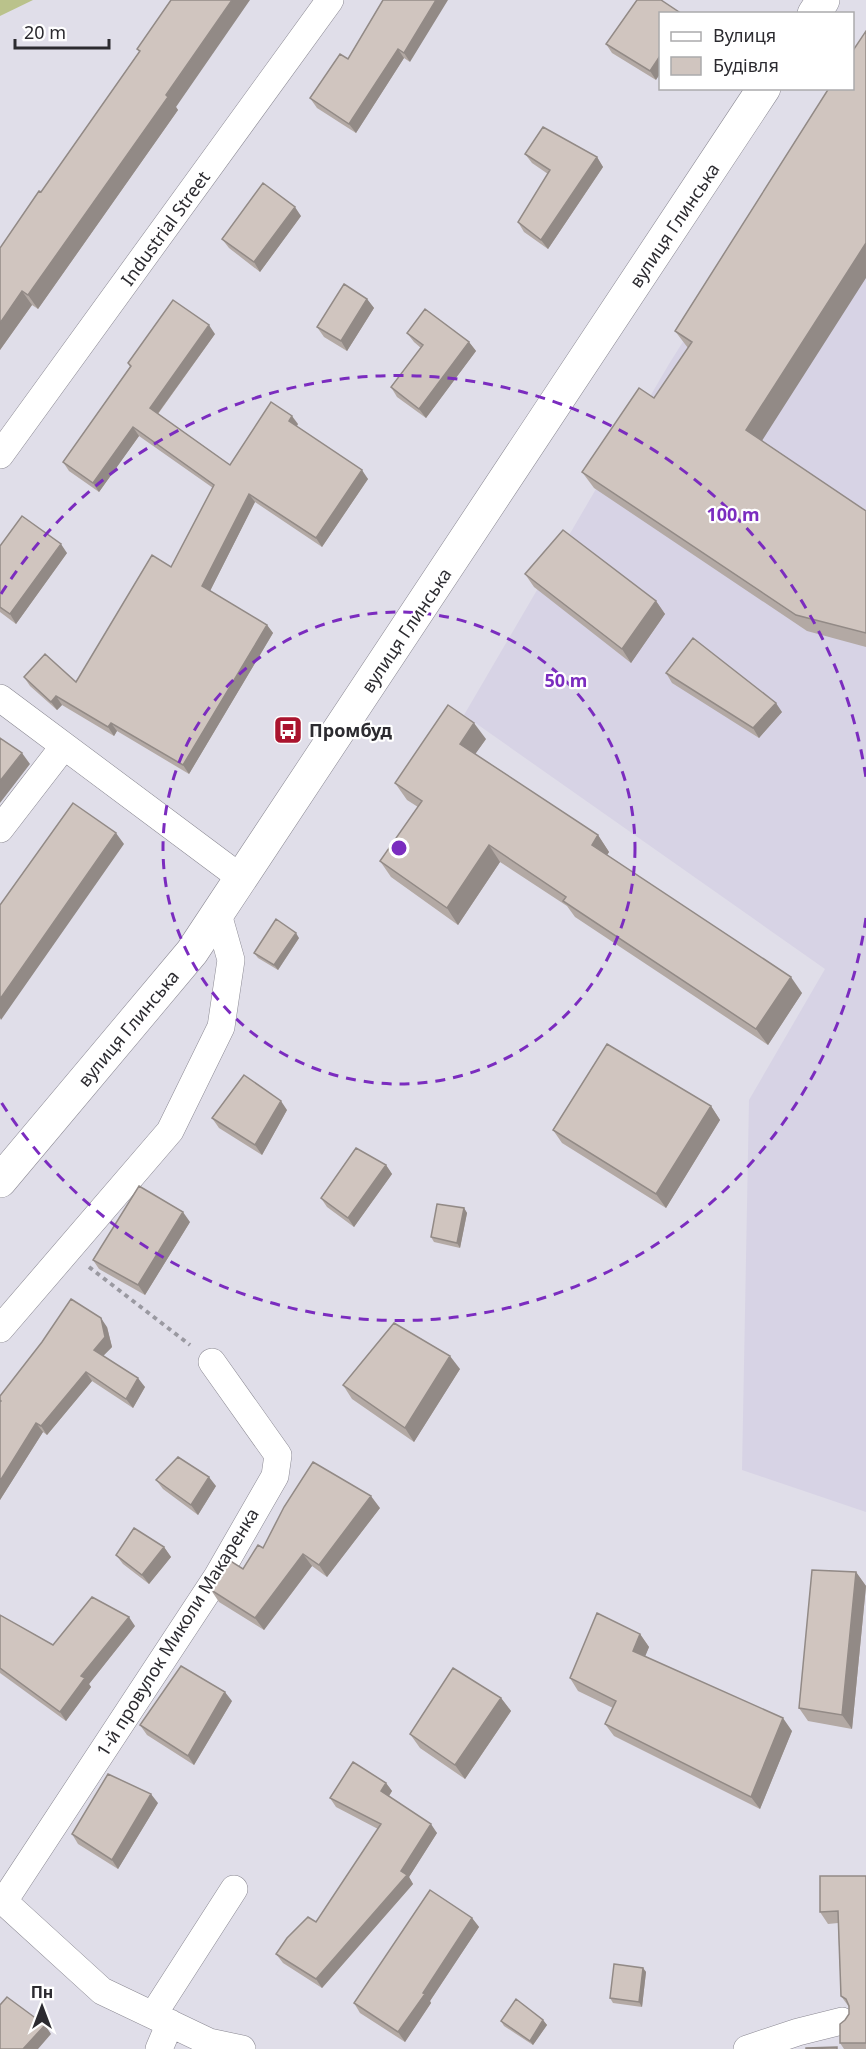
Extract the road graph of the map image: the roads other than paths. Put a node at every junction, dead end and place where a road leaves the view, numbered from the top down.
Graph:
1 (330, 0) edge
2 (763, 90) edge
3 (0, 455) edge
4 (0, 698) edge
5 (64, 746) junction
6 (0, 829) edge
7 (241, 878) junction
8 (218, 914) junction
9 (0, 1181) edge
10 (0, 1329) edge
11 (212, 1362) road end
12 (234, 1889) dead end
13 (2, 1899) edge
14 (161, 2019) junction
15 (842, 2021) edge
16 (759, 2047) edge
17 (159, 2049) edge
18 (242, 2049) edge

1 - 3 street, Industrial Street
2 - 7 main road, вулиця Глинська
4 - 5 street
5 - 6 street
5 - 7 street
7 - 8 main road, вулиця Глинська
8 - 9 main road, вулиця Глинська
8 - 10 street
11 - 13 street, 1-й провулок Миколи Макаренка
12 - 14 street
13 - 14 street
14 - 17 street
14 - 18 street
15 - 16 street

